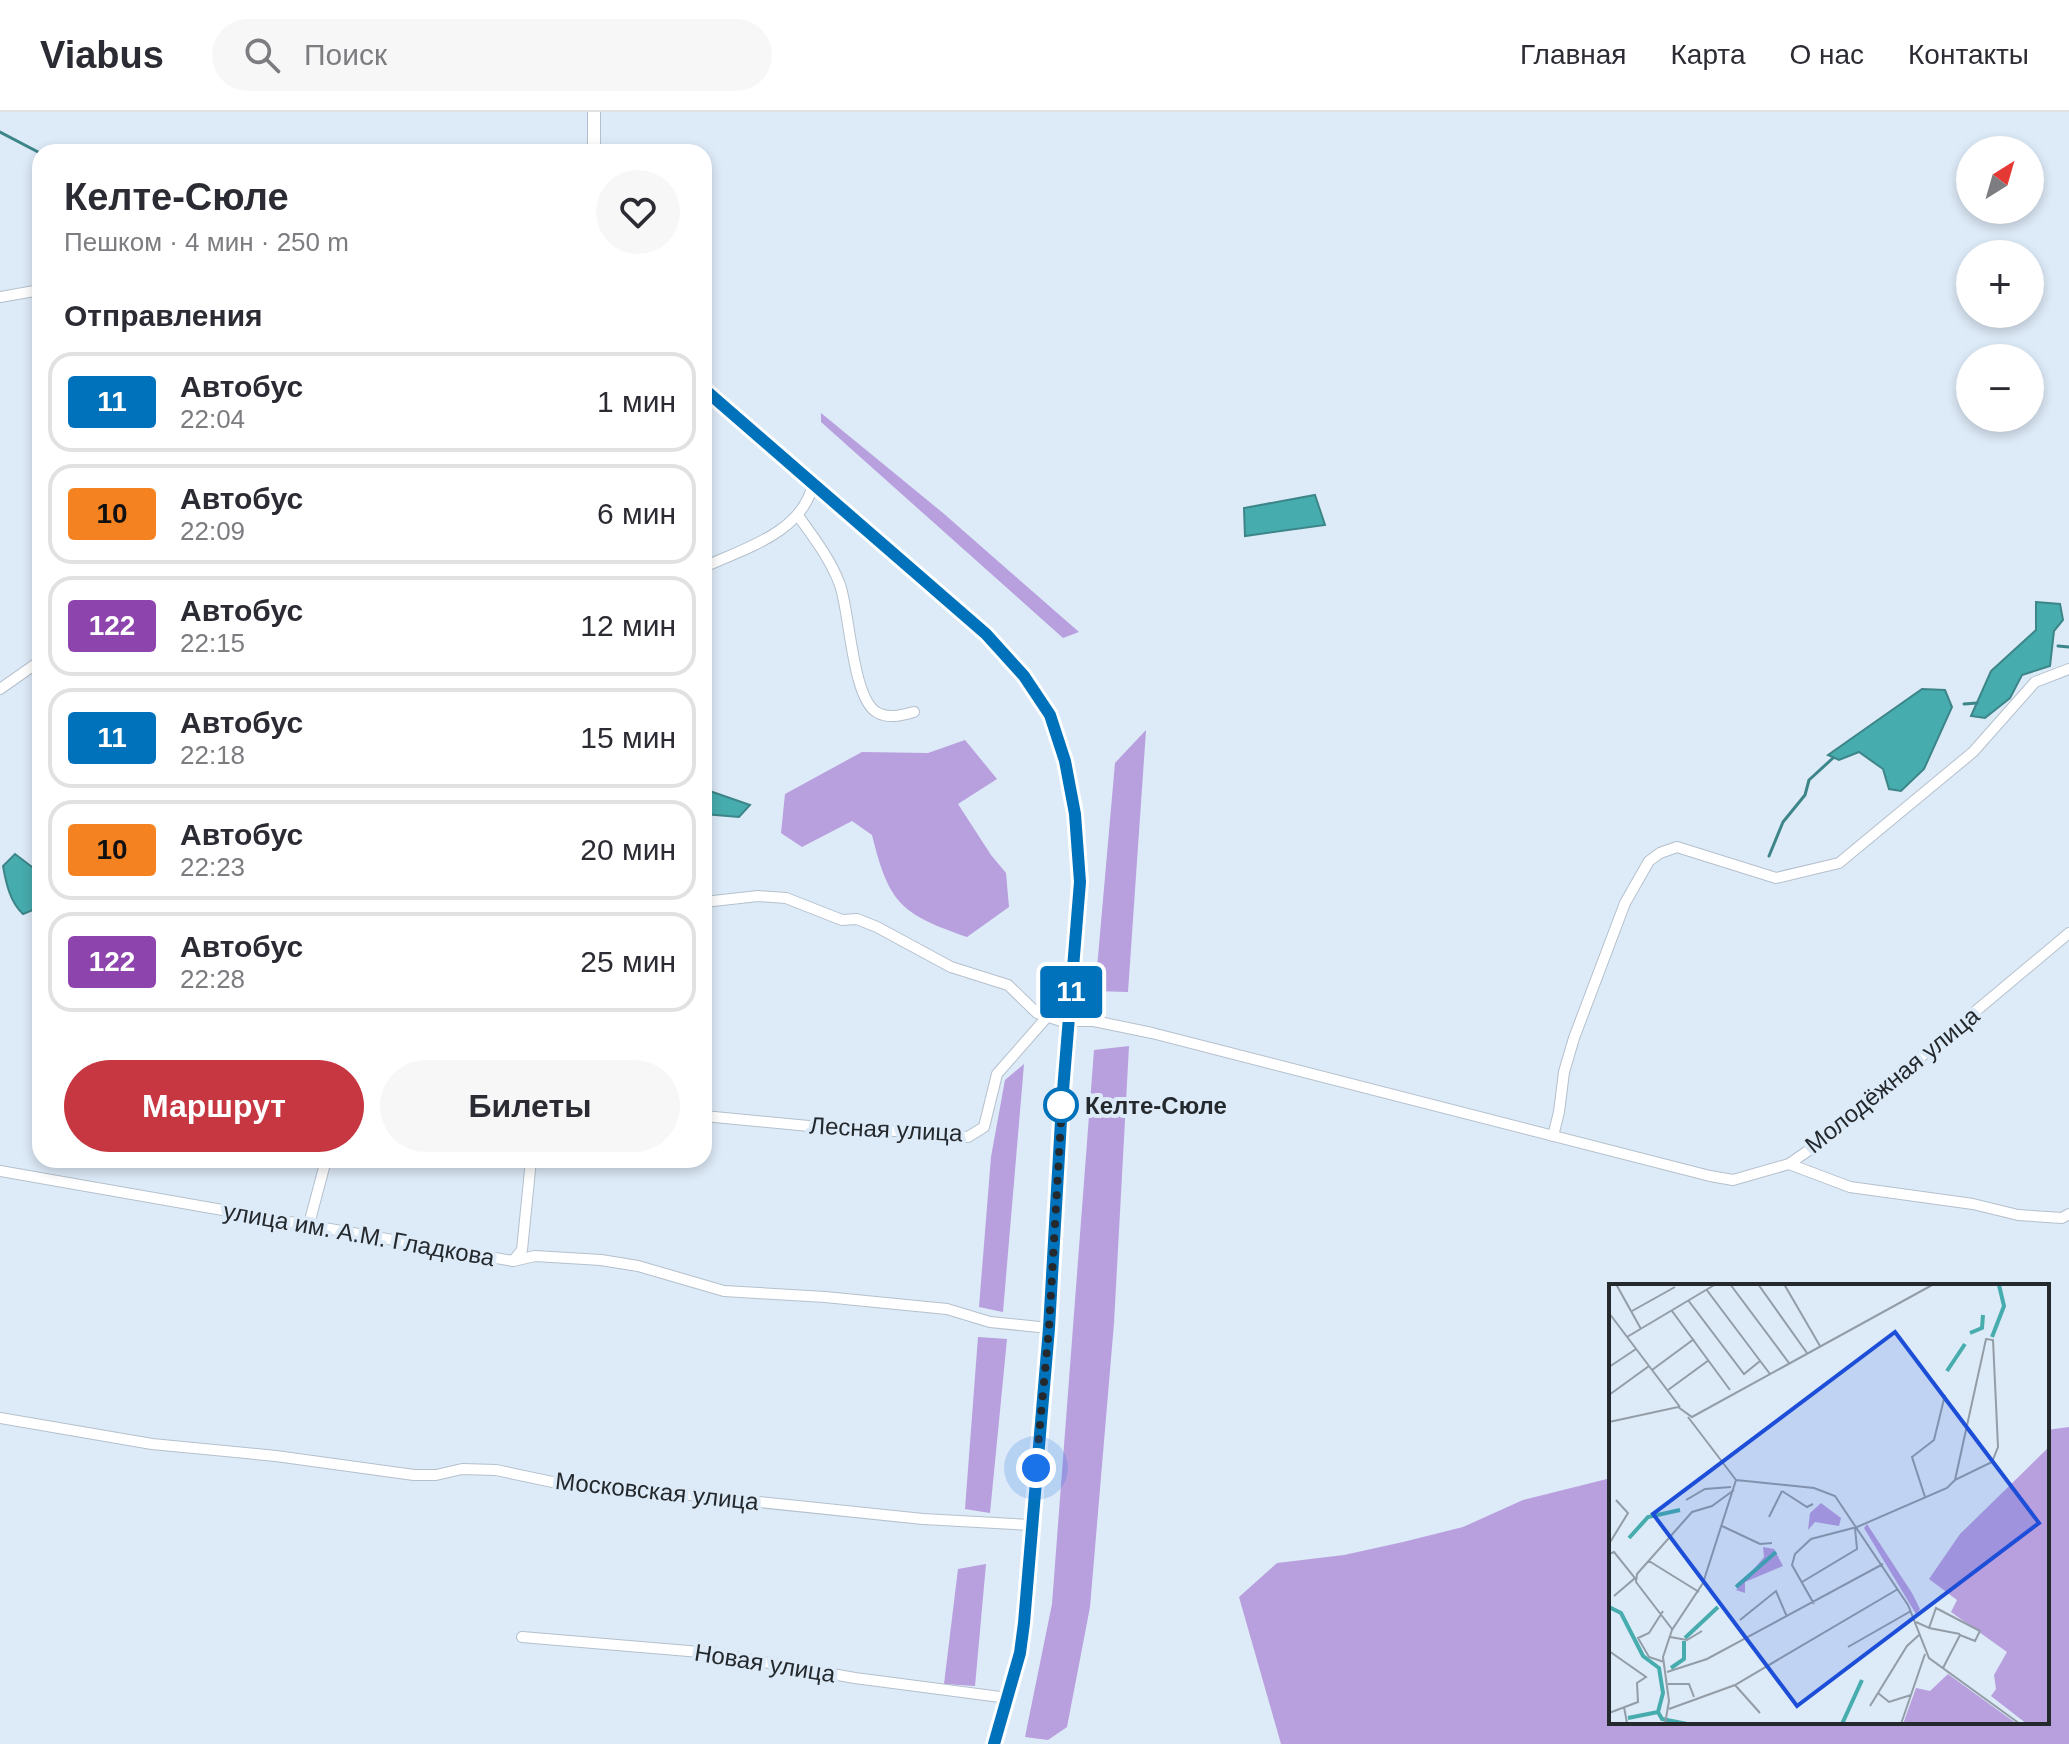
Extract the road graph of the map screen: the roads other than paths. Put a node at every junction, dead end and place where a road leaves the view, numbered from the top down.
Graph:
1 (594, 112) edge
2 (594, 144) edge
3 (32, 291) edge
4 (0, 297) edge
5 (712, 397) edge
6 (813, 484) junction
7 (799, 517) junction
8 (712, 563) edge
9 (32, 667) edge
10 (2069, 669) edge
11 (0, 689) edge
12 (914, 712) dead end
13 (712, 901) edge
14 (2069, 933) edge
15 (1047, 1017) junction
16 (1069, 1021) junction
17 (712, 1117) edge
18 (1553, 1136) junction
19 (1789, 1164) junction
20 (324, 1168) edge
21 (530, 1168) edge
22 (0, 1171) edge
23 (2069, 1214) edge
24 (309, 1224) junction
25 (513, 1261) junction
26 (1049, 1328) junction
27 (0, 1418) edge
28 (1031, 1525) junction
29 (522, 1637) dead end
30 (1008, 1698) junction
31 (994, 1744) edge

1 - 2 street
3 - 4 street
5 - 6 street
6 - 7 street
6 - 16 street
7 - 8 street
7 - 12 street
9 - 11 street
10 - 18 street
13 - 15 street
14 - 19 street, Молодёжная улица
15 - 16 street
15 - 17 street, Лесная улица
16 - 18 street
16 - 26 street
18 - 19 street
19 - 23 street, Молодёжная улица
20 - 24 street
21 - 25 street
22 - 24 street, улица им. А.М. Гладкова
24 - 25 street, улица им. А.М. Гладкова
25 - 26 street, улица им. А.М. Гладкова
26 - 28 street
27 - 28 street, Московская улица
28 - 30 street
29 - 30 street, Новая улица
30 - 31 street

